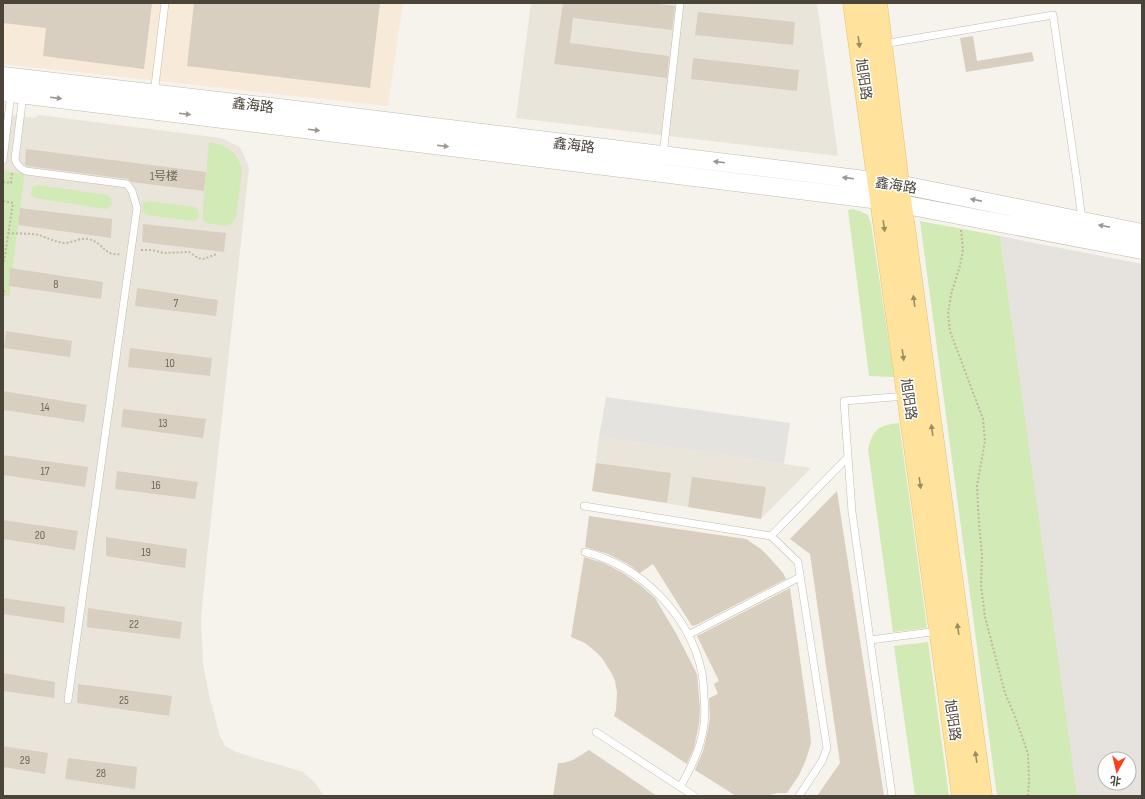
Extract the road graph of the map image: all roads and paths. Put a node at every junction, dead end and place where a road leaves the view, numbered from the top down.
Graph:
1 (165, 3) edge
2 (680, 3) edge
3 (854, 3) edge
4 (876, 3) edge
5 (881, 44) junction
6 (3, 76) edge
7 (12, 93) edge
8 (154, 94) junction
9 (663, 156) junction
10 (3, 160) edge
11 (13, 172) dead end
12 (3, 182) edge
13 (890, 192) junction
14 (3, 201) edge
15 (1082, 221) junction
16 (961, 229) dead end
17 (8, 233) junction
18 (1142, 234) edge
19 (131, 250) junction
20 (1142, 250) edge
21 (217, 254) dead end
22 (3, 261) edge
23 (3, 291) edge
24 (3, 297) edge
25 (908, 396) junction
26 (848, 457) junction
27 (584, 506) dead end
28 (771, 536) junction
29 (585, 552) dead end
30 (800, 577) junction
31 (941, 631) junction
32 (688, 635) junction
33 (870, 640) junction
34 (68, 700) dead end
35 (596, 732) dead end
36 (680, 787) junction
37 (694, 796) edge
38 (799, 796) edge
39 (892, 796) edge
40 (964, 796) edge
41 (981, 796) edge
42 (1028, 796) edge

1 - 8 lane
2 - 9 lane
3 -> 13 main road, 旭阳路
4 - 5 main road, 旭阳路
5 - 13 main road, 旭阳路
5 - 15 lane
6 - 8 street, 鑫海路
7 - 10 lane
7 -> 13 street, 鑫海路
7 - 19 lane
8 - 9 street, 鑫海路
13 -> 9 street, 鑫海路
11 - 12 path
15 -> 13 street, 鑫海路
13 - 20 street, 鑫海路
13 -> 25 main road, 旭阳路
41 -> 13 main road, 旭阳路
14 - 17 path
18 -> 15 street, 鑫海路
16 - 42 path
17 - 19 path
17 - 22 path
19 - 21 path
19 - 34 lane
23 - 24 path
25 - 26 lane
25 -> 31 main road, 旭阳路
26 - 28 lane
26 - 33 lane
27 - 28 lane
28 - 30 lane
29 - 32 lane
30 - 32 lane
30 - 38 lane
31 - 33 lane
31 - 40 main road, 旭阳路
32 - 36 lane
33 - 39 lane
35 - 36 lane
36 - 37 lane

